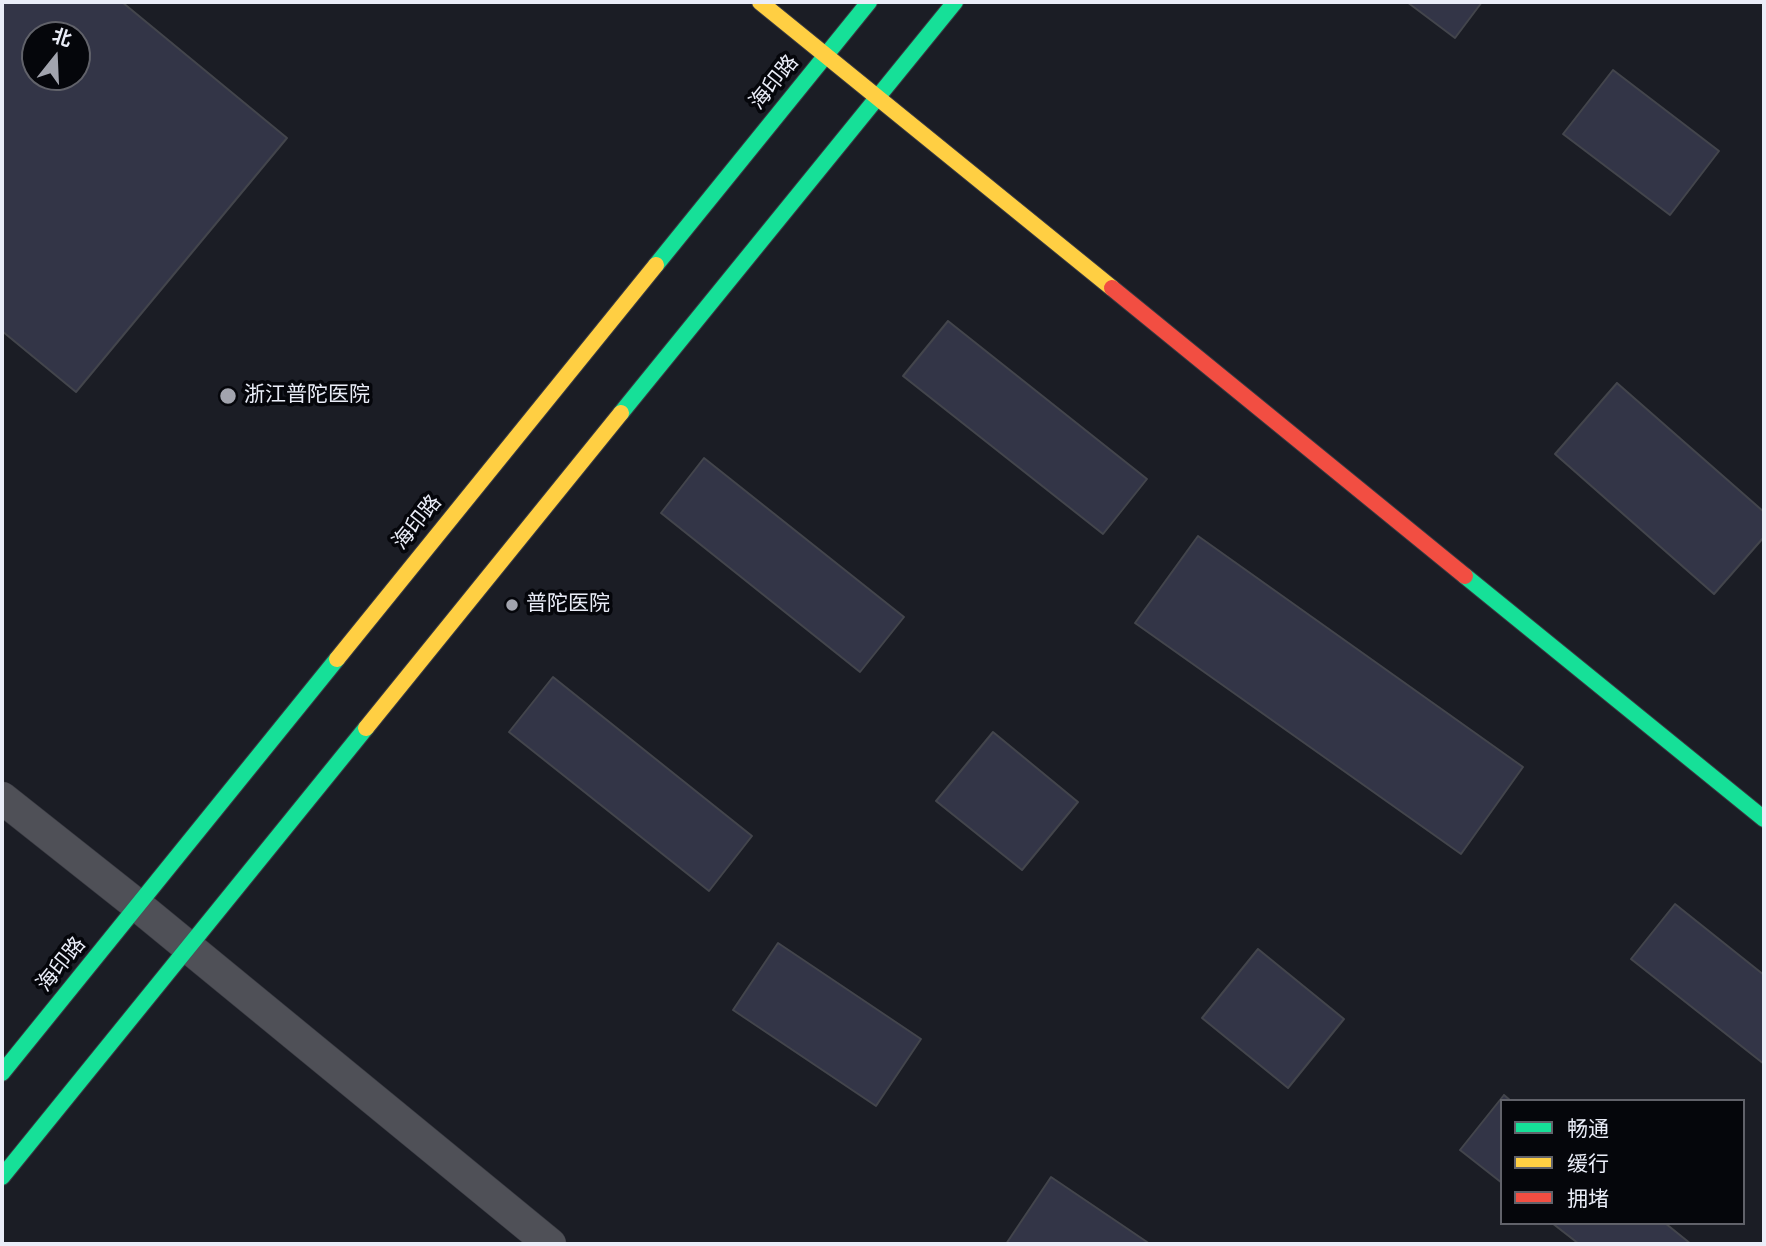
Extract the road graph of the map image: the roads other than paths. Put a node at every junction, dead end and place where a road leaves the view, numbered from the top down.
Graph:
1 (760, 2) edge
2 (869, 2) edge
3 (955, 2) edge
4 (824, 55) junction
5 (878, 98) junction
6 (2, 798) edge
7 (1764, 819) edge
8 (137, 905) junction
9 (187, 946) junction
10 (2, 1073) edge
11 (2, 1177) edge
12 (550, 1244) edge

1 - 4 street
2 - 4 street, 海印路
3 - 5 street
4 - 5 street
4 - 8 street, 海印路
5 - 7 street
5 - 9 street
6 - 8 street
8 - 9 street
8 - 10 street, 海印路
9 - 11 street
9 - 12 street

